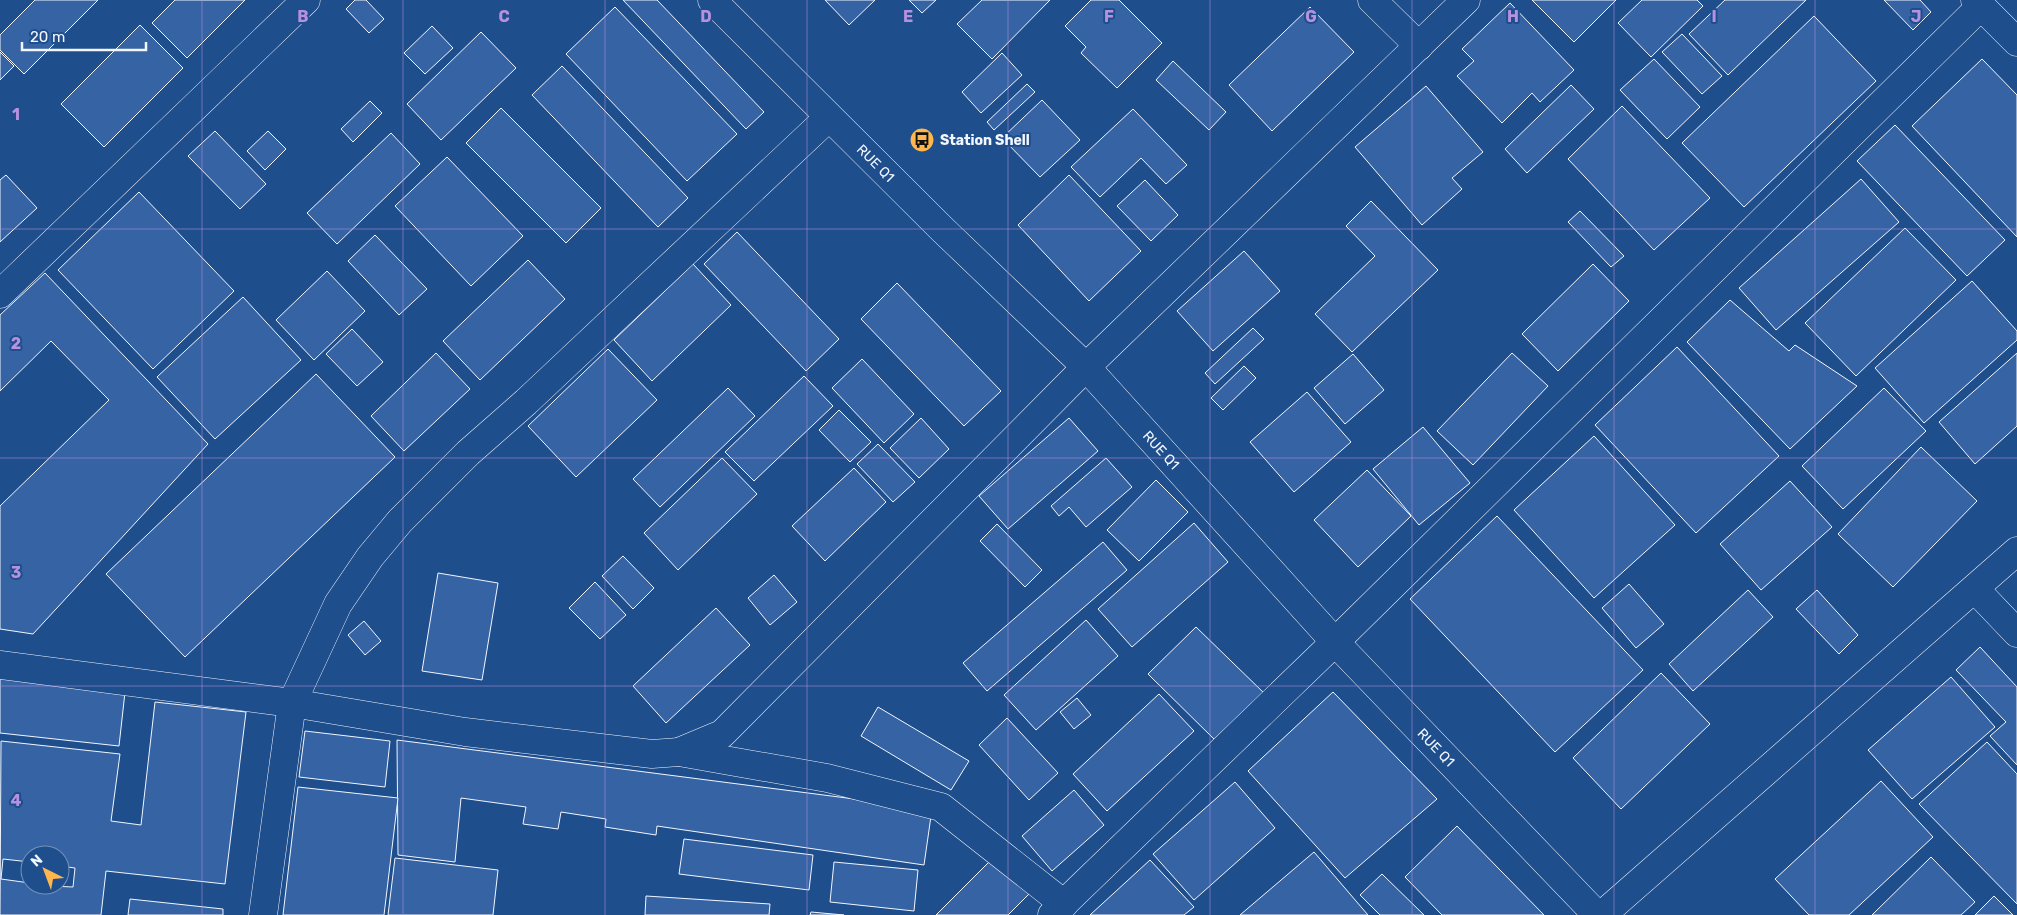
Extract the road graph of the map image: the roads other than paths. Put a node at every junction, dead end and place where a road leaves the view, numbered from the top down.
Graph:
1 (306, 0) edge
2 (712, 0) edge
3 (1372, 0) edge
4 (1466, 0) edge
5 (1978, 3) edge
6 (2017, 42) edge
7 (1418, 46) junction
8 (828, 118) junction
9 (0, 294) edge
10 (1086, 367) junction
11 (2017, 551) edge
12 (1975, 589) junction
13 (2017, 633) edge
14 (1335, 642) junction
15 (0, 665) edge
16 (292, 703) junction
17 (679, 752) junction
18 (1058, 909) edge
19 (263, 915) edge
20 (1597, 915) edge
21 (1602, 915) edge

1 - 9 street
2 - 8 street, RUE Q1
3 - 7 street
4 - 7 street
5 - 6 street
5 - 14 street
7 - 10 street
8 - 10 street, RUE Q1
8 - 16 street
10 - 14 street, RUE Q1
10 - 17 street
11 - 12 street
12 - 13 street
12 - 21 street
14 - 18 street
14 - 20 street, RUE Q1
15 - 16 street
16 - 17 street
16 - 19 street
17 - 18 street

